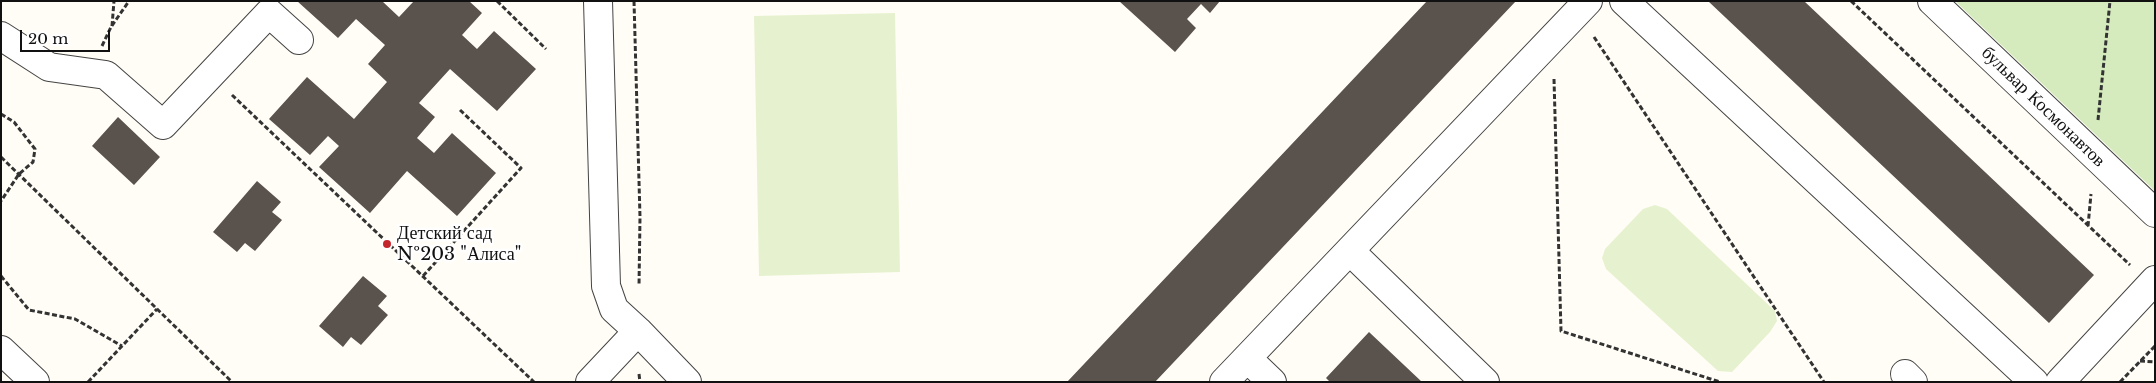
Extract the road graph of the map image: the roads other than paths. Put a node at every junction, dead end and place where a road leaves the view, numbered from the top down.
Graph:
1 (598, 1) edge
2 (1624, 1) edge
3 (1932, 1) edge
4 (1583, 7) edge
5 (1, 36) edge
6 (299, 40) dead end
7 (2155, 213) edge
8 (1350, 250) junction
9 (2153, 282) edge
10 (638, 331) junction
11 (1, 350) edge
12 (1247, 358) junction
13 (35, 382) edge
14 (590, 382) edge
15 (686, 382) edge
16 (1224, 382) edge
17 (1272, 382) edge
18 (1485, 382) edge
19 (2034, 382) edge
20 (2060, 382) edge

1 - 10 street
2 - 19 street
3 - 7 street, бульвар Космонавтов
4 - 8 street
5 - 6 street
8 - 12 street
8 - 18 street
9 - 20 street
10 - 14 street
10 - 15 street
11 - 13 street
12 - 16 street
12 - 17 street

